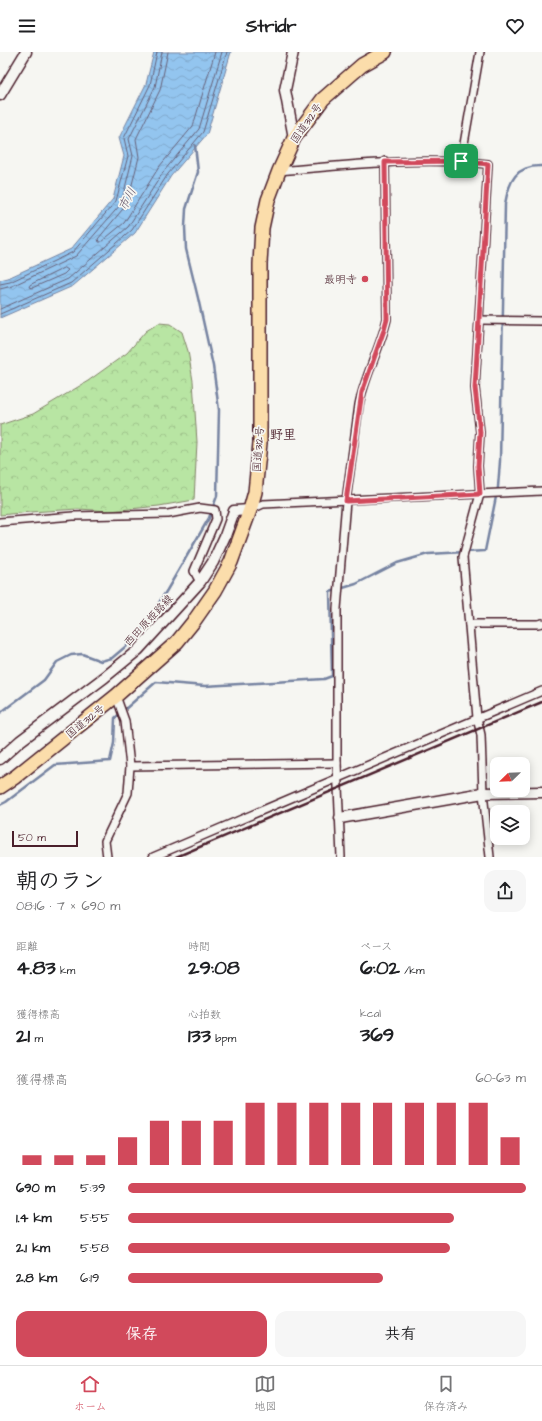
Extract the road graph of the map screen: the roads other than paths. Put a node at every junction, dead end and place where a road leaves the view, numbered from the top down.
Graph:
1 (26, 52) edge
2 (293, 52) edge
3 (385, 52) edge
4 (480, 52) edge
5 (0, 95) edge
6 (294, 138) junction
7 (461, 161) junction
8 (385, 162) junction
9 (279, 171) junction
10 (478, 320) junction
11 (542, 321) edge
12 (542, 491) edge
13 (480, 494) junction
14 (346, 501) junction
15 (250, 510) junction
16 (0, 522) edge
17 (200, 582) junction
18 (542, 623) edge
19 (469, 624) junction
20 (542, 691) edge
21 (116, 696) junction
22 (478, 718) junction
23 (0, 759) edge
24 (337, 763) junction
25 (130, 766) junction
26 (338, 779) junction
27 (0, 787) edge
28 (542, 792) edge
29 (483, 793) junction
30 (340, 818) junction
31 (107, 857) edge
32 (153, 857) edge
33 (341, 857) edge
34 (490, 857) edge

1 - 5 main road
2 - 6 main road
3 - 6 highway, 国道312号
4 - 7 street
6 - 9 highway, 国道312号
7 - 8 street
7 - 10 street
8 - 9 street
8 - 14 street
9 - 15 highway, 国道312号
10 - 11 street
10 - 13 street
12 - 13 street
13 - 14 street
13 - 19 street
14 - 15 street
14 - 24 street
15 - 17 main road, 西田原姫路線
15 - 21 highway, 国道312号
16 - 17 street
17 - 23 main road, 西田原姫路線
18 - 19 street
19 - 22 street
20 - 22 street
21 - 25 street
21 - 27 highway, 国道312号
22 - 26 street
22 - 29 street
24 - 25 street
24 - 26 street
25 - 31 street
26 - 30 street
26 - 32 street
28 - 29 main road
29 - 30 main road
29 - 34 street
30 - 33 street

